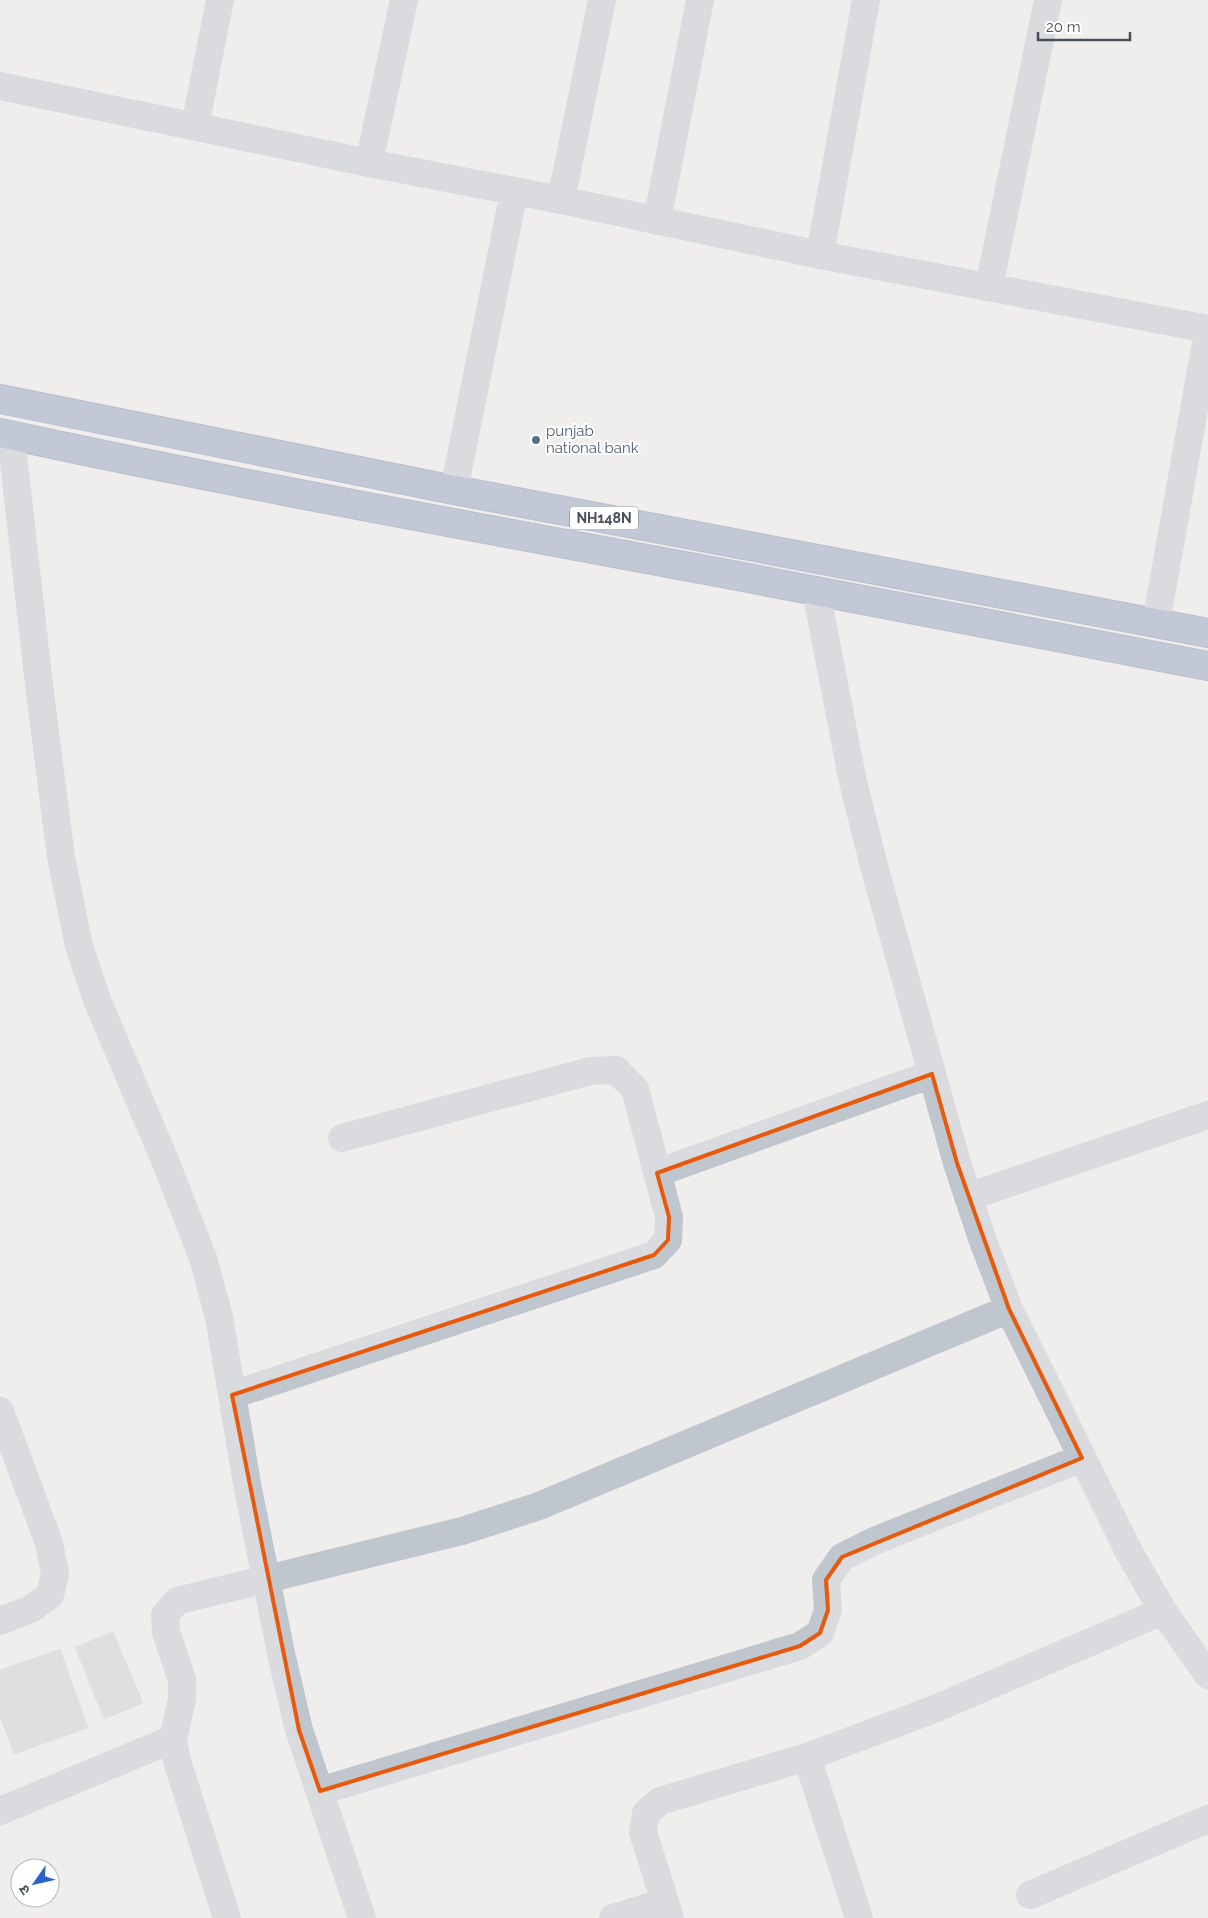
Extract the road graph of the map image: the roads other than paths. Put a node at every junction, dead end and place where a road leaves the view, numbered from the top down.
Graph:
1 (220, 0) edge
2 (404, 0) edge
3 (602, 0) edge
4 (700, 0) edge
5 (866, 0) edge
6 (1048, 0) edge
7 (0, 86) edge
8 (195, 126) junction
9 (369, 163) junction
10 (514, 192) junction
11 (561, 200) junction
12 (657, 221) junction
13 (820, 255) junction
14 (989, 287) junction
15 (1208, 330) edge
16 (0, 399) edge
17 (6, 434) edge
18 (454, 490) junction
19 (816, 591) junction
20 (1156, 623) junction
21 (1208, 633) edge
22 (1208, 666) edge
23 (932, 1074) junction
24 (1208, 1116) edge
25 (342, 1138) dead end
26 (657, 1173) junction
27 (968, 1197) junction
28 (1009, 1309) junction
29 (232, 1394) junction
30 (0, 1411) edge
31 (5, 1439) edge
32 (1082, 1458) junction
33 (266, 1579) junction
34 (1162, 1611) junction
35 (0, 1621) edge
36 (1208, 1675) edge
37 (173, 1739) junction
38 (807, 1757) junction
39 (320, 1791) junction
40 (0, 1811) edge
41 (1208, 1819) edge
42 (1030, 1895) dead end
43 (667, 1910) edge
44 (227, 1918) edge
45 (362, 1918) edge
46 (613, 1918) edge
47 (859, 1918) edge

1 - 8 street
2 - 9 street
3 - 11 street
4 - 12 street
5 - 13 street
6 - 14 street
7 - 8 street
8 - 9 street
9 - 10 street
10 - 11 street
10 - 18 street
11 - 12 street
12 - 13 street
13 - 14 street
14 - 15 street
15 - 20 street
16 - 18 highway, NH148N
17 - 19 highway, NH148N
17 - 29 street
18 - 20 highway, NH148N
19 - 22 highway, NH148N
19 - 23 street
20 - 21 highway, NH148N
23 - 26 street
23 - 27 street
24 - 27 street
25 - 26 street
26 - 29 street
27 - 28 street
28 - 32 street
28 - 33 street
29 - 33 street
30 - 31 street
31 - 35 street
32 - 34 street
32 - 39 street
33 - 37 street
33 - 39 street
34 - 36 street
34 - 38 street
37 - 40 street
37 - 44 street
38 - 43 street
38 - 47 street
39 - 45 street
41 - 42 street
43 - 46 street

